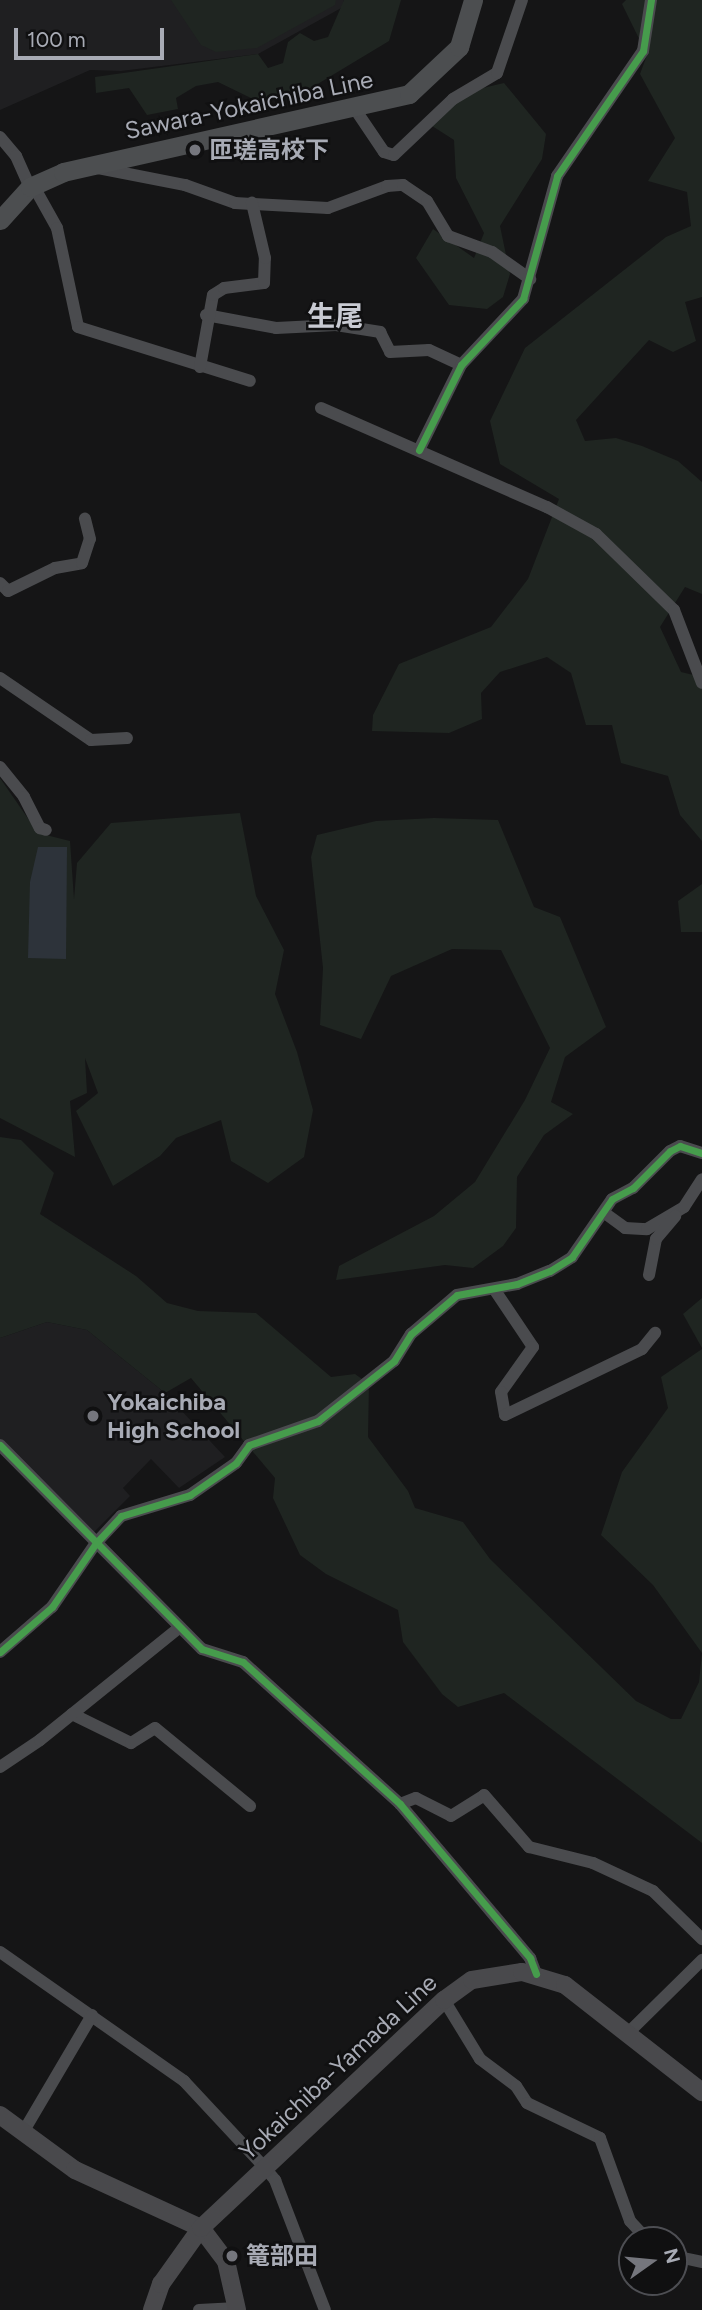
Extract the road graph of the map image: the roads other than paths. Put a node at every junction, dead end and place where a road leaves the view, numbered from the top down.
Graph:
1 (473, 0) edge
2 (522, 0) edge
3 (652, 0) edge
4 (355, 109) junction
5 (0, 137) edge
6 (85, 166) junction
7 (32, 186) junction
8 (252, 203) junction
9 (0, 220) edge
10 (530, 279) junction
11 (206, 315) junction
12 (461, 365) junction
13 (200, 368) junction
14 (250, 381) dead end
15 (321, 408) dead end
16 (419, 450) junction
17 (85, 519) dead end
18 (0, 583) edge
19 (0, 678) edge
20 (702, 683) edge
21 (127, 738) dead end
22 (0, 767) edge
23 (46, 830) dead end
24 (702, 1153) edge
25 (702, 1180) edge
26 (684, 1207) junction
27 (606, 1214) junction
28 (649, 1275) dead end
29 (494, 1289) junction
30 (654, 1333) dead end
31 (0, 1445) edge
32 (96, 1543) junction
33 (179, 1628) junction
34 (0, 1652) edge
35 (72, 1714) junction
36 (0, 1767) edge
37 (400, 1804) junction
38 (250, 1806) dead end
39 (702, 1939) edge
40 (0, 1952) edge
41 (702, 1960) edge
42 (536, 1974) junction
43 (444, 2000) junction
44 (92, 2015) junction
45 (629, 2032) junction
46 (702, 2092) edge
47 (0, 2115) edge
48 (22, 2134) junction
49 (265, 2168) junction
50 (635, 2226) edge
51 (201, 2228) junction
52 (237, 2309) edge
53 (152, 2310) edge
54 (199, 2310) edge
55 (326, 2310) edge

1 - 4 main road, Sawara-Yokaichiba Line
2 - 4 street
3 - 10 street
4 - 6 main road, Sawara-Yokaichiba Line
5 - 7 street
6 - 7 main road, Sawara-Yokaichiba Line
6 - 8 street
7 - 9 main road, Sawara-Yokaichiba Line
7 - 13 street
8 - 10 street
8 - 11 street
10 - 12 street
11 - 12 street
11 - 13 street
12 - 16 street
13 - 14 street
15 - 16 street
16 - 20 street
17 - 18 street
19 - 21 street
22 - 23 street
24 - 27 street
25 - 26 street
26 - 27 street
26 - 28 street
27 - 29 street
29 - 30 street
29 - 32 street
31 - 32 street
32 - 33 street
32 - 34 street
33 - 35 street
33 - 37 street
35 - 36 street
35 - 38 street
37 - 39 street
37 - 42 street
40 - 44 street
41 - 45 street
42 - 43 main road, Yokaichiba-Yamada Line
42 - 45 main road, Yokaichiba-Yamada Line
43 - 49 main road, Yokaichiba-Yamada Line
43 - 50 street
44 - 48 street
44 - 49 street
45 - 46 main road, Yokaichiba-Yamada Line
47 - 48 main road
48 - 51 main road
49 - 51 main road, Yokaichiba-Yamada Line
49 - 55 street
51 - 52 main road
51 - 53 main road, Yokaichiba-Yamada Line
52 - 54 street

